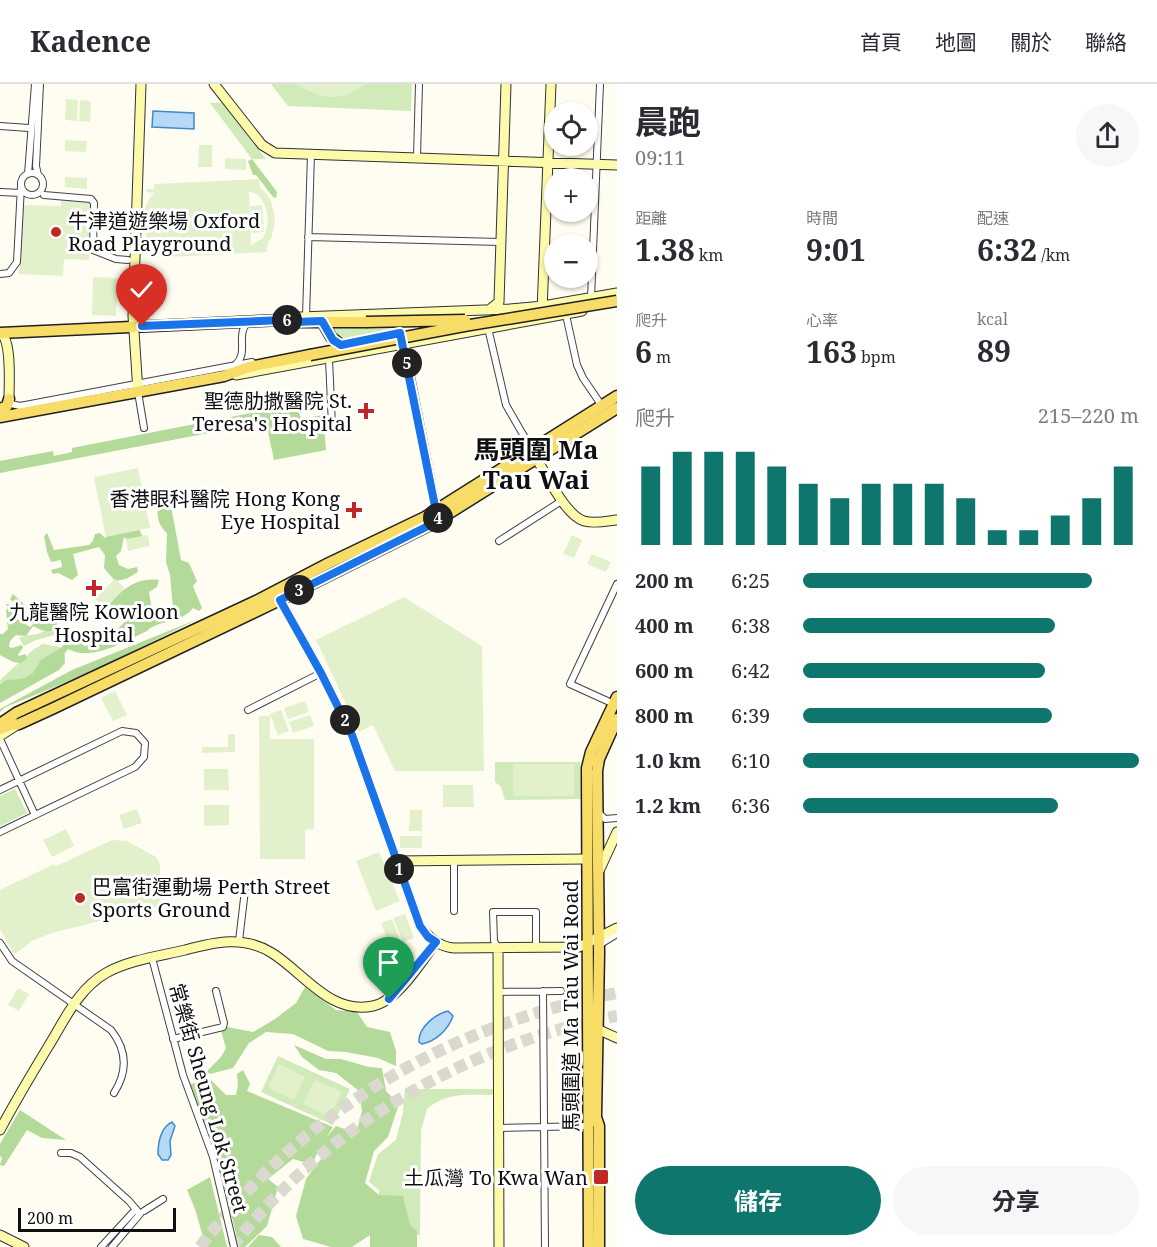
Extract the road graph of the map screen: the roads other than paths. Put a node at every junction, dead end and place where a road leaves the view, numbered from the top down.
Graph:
1 (35, 84) edge
2 (40, 84) edge
3 (141, 84) edge
4 (214, 84) edge
5 (420, 84) edge
6 (506, 84) edge
7 (551, 84) edge
8 (600, 84) edge
9 (0, 126) edge
10 (29, 128) dead end
11 (311, 154) junction
12 (417, 158) junction
13 (504, 160) junction
14 (548, 162) junction
15 (597, 164) junction
16 (617, 165) edge
17 (28, 174) junction
18 (38, 175) junction
19 (21, 186) junction
20 (0, 192) edge
21 (21, 193) junction
22 (44, 195) dead end
23 (309, 237) junction
24 (500, 242) junction
25 (128, 260) dead end
26 (0, 274) edge
27 (617, 297) edge
28 (591, 298) junction
29 (543, 306) junction
30 (617, 306) edge
31 (488, 310) junction
32 (451, 312) junction
33 (567, 315) junction
34 (306, 317) junction
35 (442, 319) junction
36 (283, 320) junction
37 (542, 320) junction
38 (249, 321) junction
39 (322, 321) junction
40 (132, 327) junction
41 (488, 328) junction
42 (1, 333) edge
43 (400, 333) junction
44 (459, 333) junction
45 (403, 344) junction
46 (341, 345) junction
47 (329, 358) junction
48 (236, 365) junction
49 (224, 376) junction
50 (138, 388) junction
51 (617, 396) edge
52 (9, 399) junction
53 (602, 406) junction
54 (617, 408) edge
55 (0, 409) edge
56 (0, 417) edge
57 (332, 426) dead end
58 (144, 428) dead end
59 (534, 454) junction
60 (563, 500) junction
61 (437, 516) junction
62 (617, 520) edge
63 (499, 541) dead end
64 (617, 584) edge
65 (278, 596) junction
66 (321, 673) junction
67 (616, 702) edge
68 (248, 710) dead end
69 (617, 719) edge
70 (6, 723) edge
71 (0, 737) edge
72 (592, 768) junction
73 (19, 780) junction
74 (0, 790) edge
75 (597, 810) junction
76 (35, 815) junction
77 (617, 818) edge
78 (0, 832) edge
79 (617, 832) edge
80 (587, 859) junction
81 (454, 860) junction
82 (396, 861) junction
83 (598, 873) junction
84 (245, 890) dead end
85 (454, 911) dead end
86 (617, 928) edge
87 (617, 934) edge
88 (239, 941) junction
89 (436, 942) junction
90 (0, 944) edge
91 (591, 944) junction
92 (498, 948) junction
93 (536, 948) junction
94 (152, 958) junction
95 (216, 991) dead end
96 (543, 991) junction
97 (561, 991) dead end
98 (498, 992) junction
99 (75, 1004) junction
100 (597, 1029) junction
101 (617, 1038) edge
102 (173, 1039) junction
103 (114, 1093) dead end
104 (594, 1126) junction
105 (499, 1128) junction
106 (544, 1128) junction
107 (0, 1130) edge
108 (60, 1153) dead end
109 (164, 1199) dead end
110 (140, 1211) junction
111 (0, 1235) edge
112 (24, 1247) edge
113 (101, 1247) edge
114 (112, 1247) edge
115 (234, 1247) edge
116 (499, 1247) edge
117 (545, 1247) edge
118 (589, 1247) edge
119 (599, 1247) edge

1 - 17 street
2 - 18 street
3 - 40 street
4 - 11 street
5 - 12 street
6 - 13 street
7 - 14 street
8 - 15 street
9 - 10 street
11 - 12 street
11 - 23 street
12 - 13 street
13 - 14 street
13 - 24 street
14 - 15 street
14 - 29 street
15 - 16 street
15 - 28 street
17 - 18 street
17 - 19 street
18 - 19 street
19 - 21 street
20 - 21 street
21 - 26 street
22 - 25 street
23 - 24 street
23 - 34 street
24 - 31 street
27 - 28 street
27 - 39 main road, bridge
27 - 49 main road, bridge
28 - 29 street
29 - 31 street
29 - 37 street
30 - 33 street
31 - 32 street
32 - 34 street
32 - 35 street
33 - 37 street
33 - 53 street
34 - 36 street
35 - 43 street
35 - 44 street
36 - 38 main road
36 - 39 main road
37 - 41 street
38 - 40 main road
38 - 48 street
39 - 46 main road
40 - 42 main road
40 - 50 street
41 - 44 street
41 - 59 street
42 - 52 street
43 - 45 street
43 - 46 street
44 - 45 street
45 - 47 street
45 - 61 street
46 - 48 street
47 - 49 street
47 - 57 street
48 - 50 street
49 - 50 main road
50 - 52 street
50 - 56 main road
50 - 58 street
51 - 53 main road
52 - 55 main road
53 - 59 main road
54 - 59 main road
59 - 60 street
59 - 61 main road
60 - 62 street
60 - 63 street
61 - 65 main road
64 - 67 street
65 - 66 street
65 - 70 main road
65 - 70 main road
66 - 68 street
66 - 82 street
67 - 72 main road
69 - 72 main road
70 - 71 street
71 - 73 street
72 - 75 main road, 馬頭圍道 Ma Tau Wai Road
72 - 80 main road, 馬頭圍道 Ma Tau Wai Road
73 - 74 street
73 - 76 street
73 - 76 street
75 - 77 street
75 - 83 main road, 馬頭圍道 Ma Tau Wai Road
76 - 78 street
79 - 83 street
80 - 81 street
80 - 91 main road, 馬頭圍道 Ma Tau Wai Road
81 - 82 street
81 - 85 street
82 - 89 street
83 - 91 main road, 馬頭圍道 Ma Tau Wai Road
84 - 88 street
86 - 91 street
87 - 91 street
88 - 89 street
88 - 94 street
89 - 92 street
90 - 99 street
91 - 93 street
91 - 100 main road, 馬頭圍道 Ma Tau Wai Road
91 - 104 main road, 馬頭圍道 Ma Tau Wai Road
92 - 93 street
92 - 93 street
92 - 98 street
94 - 99 street
94 - 102 street, 常樂街 Sheung Lok Street
95 - 102 street
96 - 97 street
96 - 98 street
96 - 106 street
98 - 105 street
99 - 103 street
99 - 107 street
100 - 101 street
100 - 104 main road, 馬頭圍道 Ma Tau Wai Road
102 - 115 street, 常樂街 Sheung Lok Street
104 - 106 street
104 - 118 main road, 馬頭圍道 Ma Tau Wai Road
104 - 119 main road, 馬頭圍道 Ma Tau Wai Road
105 - 106 street
105 - 116 street
106 - 117 street
108 - 110 street
109 - 110 street
110 - 113 street
110 - 114 street
111 - 112 street

